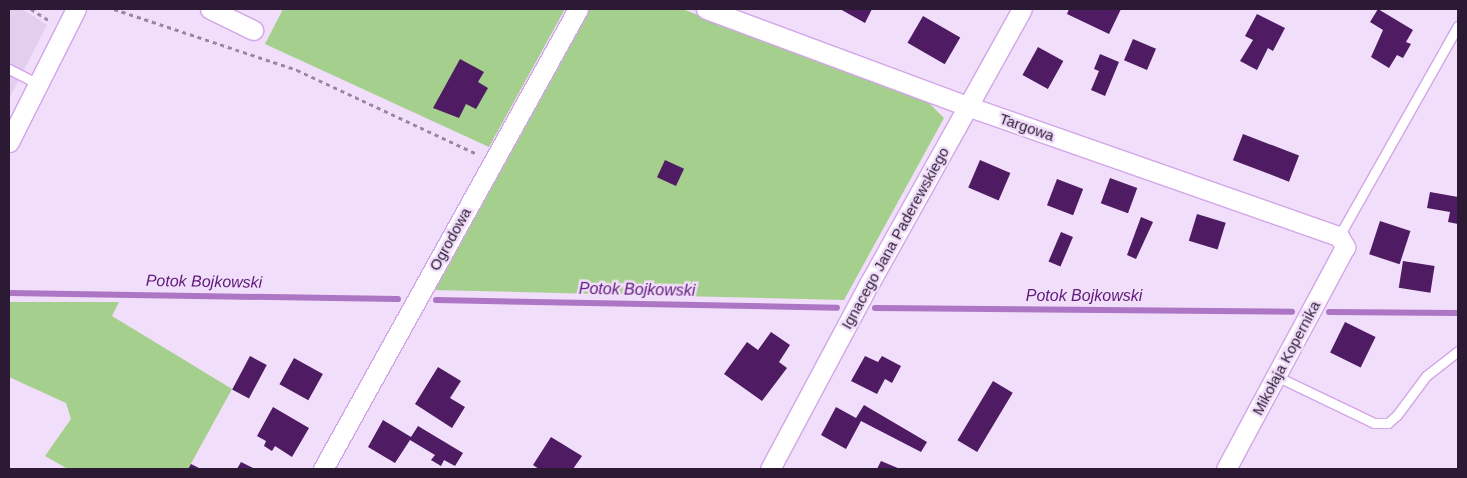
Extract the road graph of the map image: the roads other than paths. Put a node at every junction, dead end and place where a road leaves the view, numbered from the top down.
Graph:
1 (76, 9) edge
2 (210, 9) edge
3 (578, 9) edge
4 (706, 9) edge
5 (1022, 9) edge
6 (1458, 26) edge
7 (252, 30) dead end
8 (9, 68) edge
9 (39, 84) junction
10 (967, 106) junction
11 (9, 142) edge
12 (1342, 241) junction
13 (1458, 351) edge
14 (1276, 376) junction
15 (323, 469) edge
16 (770, 469) edge
17 (1226, 469) edge

1 - 9 street
2 - 7 street
3 - 15 street, Ogrodowa
4 - 10 street, Targowa
5 - 10 street, Ignacego Jana Paderewskiego
6 - 12 lane
8 - 9 lane
9 - 11 street
10 - 12 street, Targowa
10 - 16 street, Ignacego Jana Paderewskiego
12 - 14 street, Mikołaja Kopernika
13 - 14 lane
14 - 17 street, Mikołaja Kopernika

